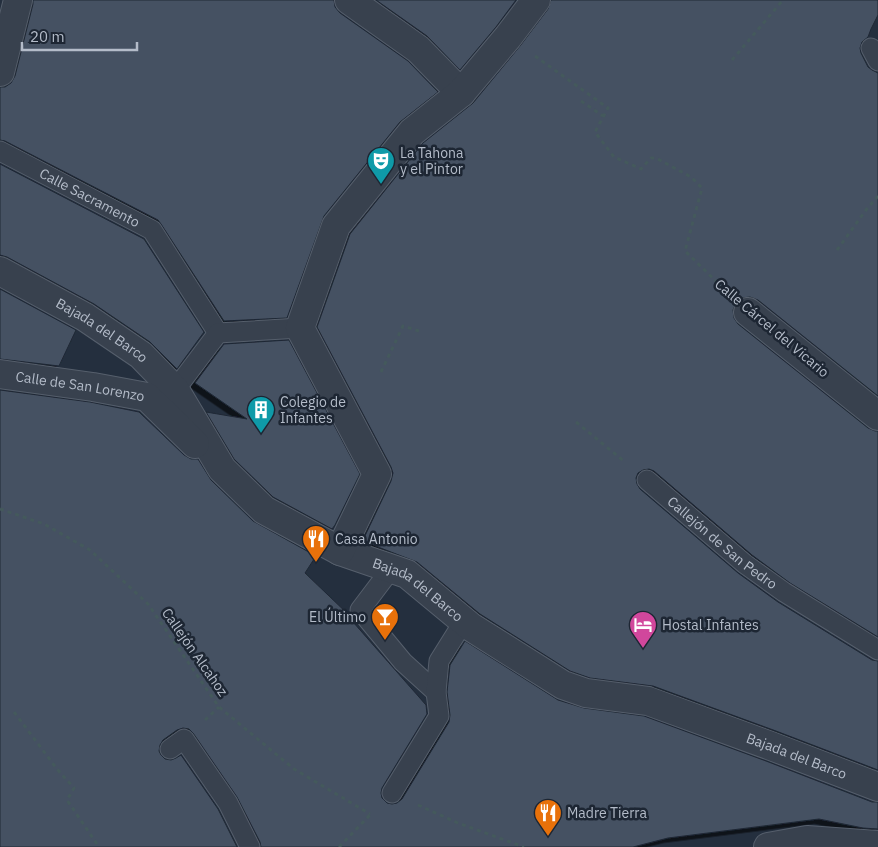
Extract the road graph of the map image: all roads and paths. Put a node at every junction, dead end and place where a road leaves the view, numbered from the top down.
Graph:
1 (18, 0) edge
2 (348, 0) edge
3 (536, 0) edge
4 (783, 0) edge
5 (508, 37) junction
6 (732, 60) dead end
7 (0, 72) edge
8 (461, 93) junction
9 (582, 101) dead end
10 (603, 116) junction
11 (0, 151) edge
12 (878, 196) edge
13 (837, 250) dead end
14 (0, 271) edge
15 (748, 312) joint
16 (300, 328) junction
17 (419, 331) dead end
18 (218, 333) junction
19 (381, 372) dead end
20 (0, 374) edge
21 (175, 390) junction
22 (878, 416) edge
23 (576, 422) dead end
24 (222, 469) junction
25 (647, 480) joint
26 (0, 509) edge
27 (340, 551) junction
28 (391, 569) junction
29 (464, 622) junction
30 (878, 650) edge
31 (436, 692) junction
32 (14, 712) dead end
33 (170, 749) dead end
34 (878, 787) edge
35 (392, 794) joint
36 (878, 846) edge
37 (99, 847) edge
38 (250, 847) edge
39 (339, 847) edge
40 (524, 847) edge
41 (768, 847) edge

1 - 7 street
2 - 8 street
3 - 5 street
4 - 6 path
5 - 8 street
5 - 10 path
8 - 16 street
9 - 10 path
10 - 15 path, Calle Cárcel del Vicario
11 - 18 lane, Calle Sacramento
12 - 13 path
14 - 21 street, Bajada del Barco
15 - 22 street, Calle Cárcel del Vicario
16 - 18 lane
16 - 27 street
17 - 19 path
18 - 21 lane
20 - 24 street, Calle de San Lorenzo
21 - 24 street, Bajada del Barco
23 - 25 path
24 - 27 street, Bajada del Barco
25 - 30 lane, Callejón de San Pedro
26 - 39 path, Callejón Alcahoz
27 - 28 street, Bajada del Barco
28 - 29 street, Bajada del Barco
28 - 31 lane
29 - 31 lane
29 - 34 street, Bajada del Barco
31 - 35 lane
32 - 37 path
33 - 38 lane
35 - 40 path
36 - 41 street

